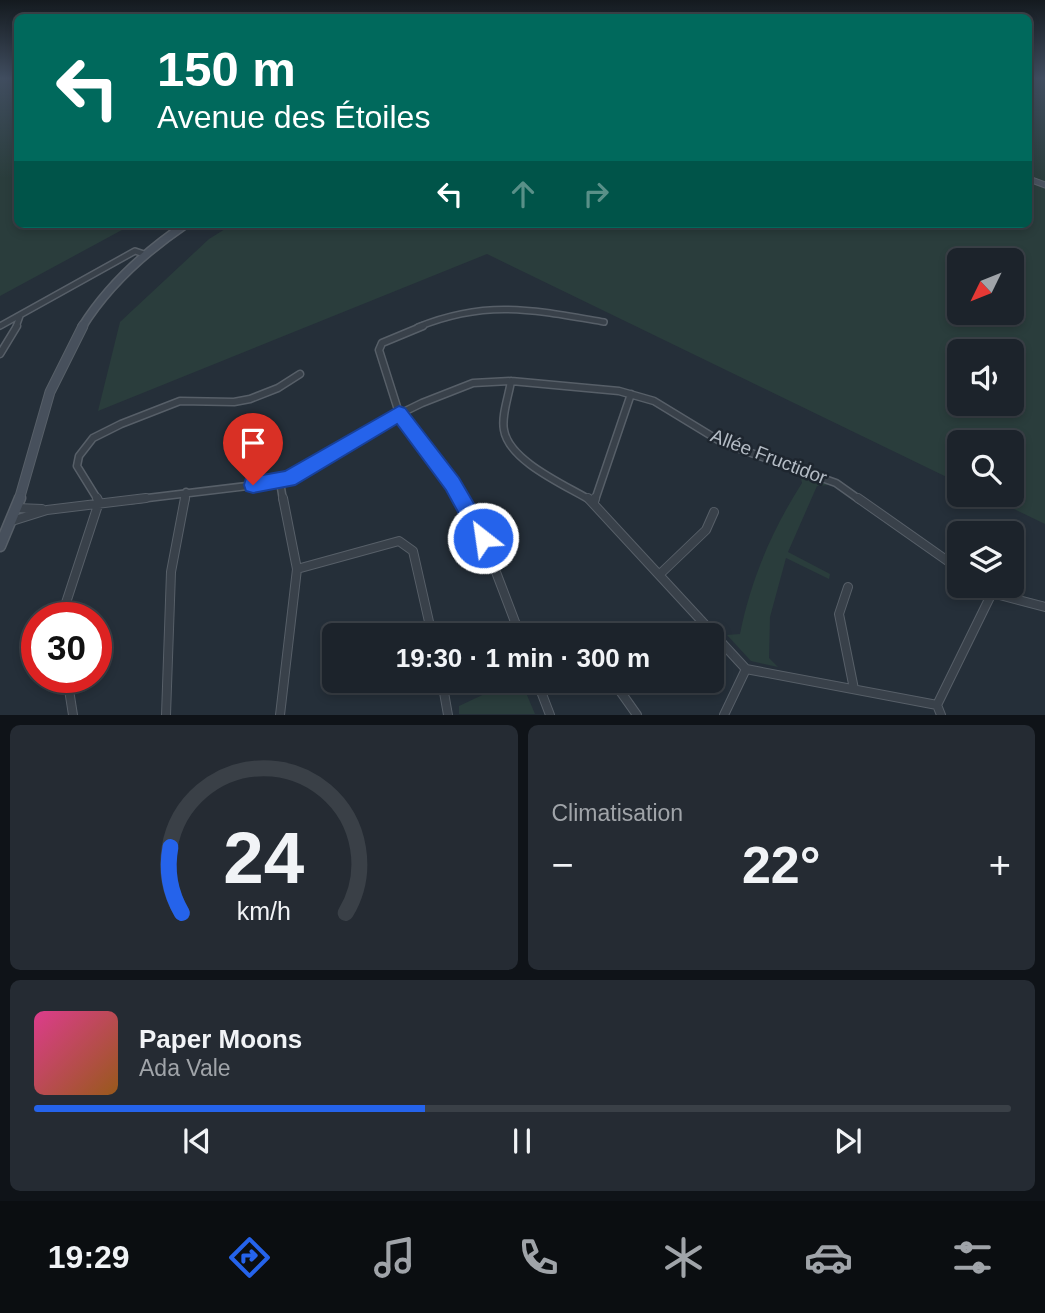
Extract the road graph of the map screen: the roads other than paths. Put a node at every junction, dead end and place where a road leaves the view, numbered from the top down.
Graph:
1 (180, 228) edge
2 (144, 254) junction
3 (20, 316) junction
4 (604, 322) dead end
5 (0, 326) edge
6 (0, 354) edge
7 (300, 374) dead end
8 (511, 381) junction
9 (631, 394) junction
10 (399, 413) junction
11 (280, 482) junction
12 (186, 492) junction
13 (99, 502) junction
14 (594, 502) junction
15 (17, 508) junction
16 (47, 510) junction
17 (714, 512) dead end
18 (12, 521) junction
19 (0, 546) edge
20 (947, 561) edge
21 (297, 569) junction
22 (660, 575) junction
23 (848, 587) dead end
24 (990, 598) edge
25 (1011, 598) edge
26 (66, 602) edge
27 (1045, 607) edge
28 (429, 623) edge
29 (515, 623) edge
30 (746, 669) junction
31 (854, 689) junction
32 (70, 693) edge
33 (444, 693) edge
34 (542, 693) edge
35 (621, 693) edge
36 (937, 705) junction
37 (73, 715) edge
38 (166, 715) edge
39 (280, 715) edge
40 (448, 715) edge
41 (550, 715) edge
42 (637, 715) edge
43 (724, 715) edge
44 (941, 715) edge

1 - 2 main road
2 - 3 street
2 - 15 main road
3 - 5 street
3 - 6 street
4 - 10 street
7 - 13 street
8 - 9 street, Allée Fructidor
8 - 10 street, Allée Fructidor
8 - 14 street
9 - 14 street
9 - 20 street, Allée Fructidor
10 - 11 street, Allée Fructidor
10 - 29 street
11 - 12 street
11 - 21 street
12 - 13 street
12 - 38 street
13 - 16 street
13 - 26 street
14 - 22 street
15 - 16 street
15 - 18 main road
16 - 18 street
17 - 22 street
18 - 19 main road
21 - 28 street
21 - 39 street
22 - 30 street
23 - 31 street
24 - 36 street
25 - 27 street
30 - 31 street
30 - 43 street
31 - 36 street
32 - 37 street
33 - 40 street
34 - 41 street
35 - 42 street
36 - 44 street

